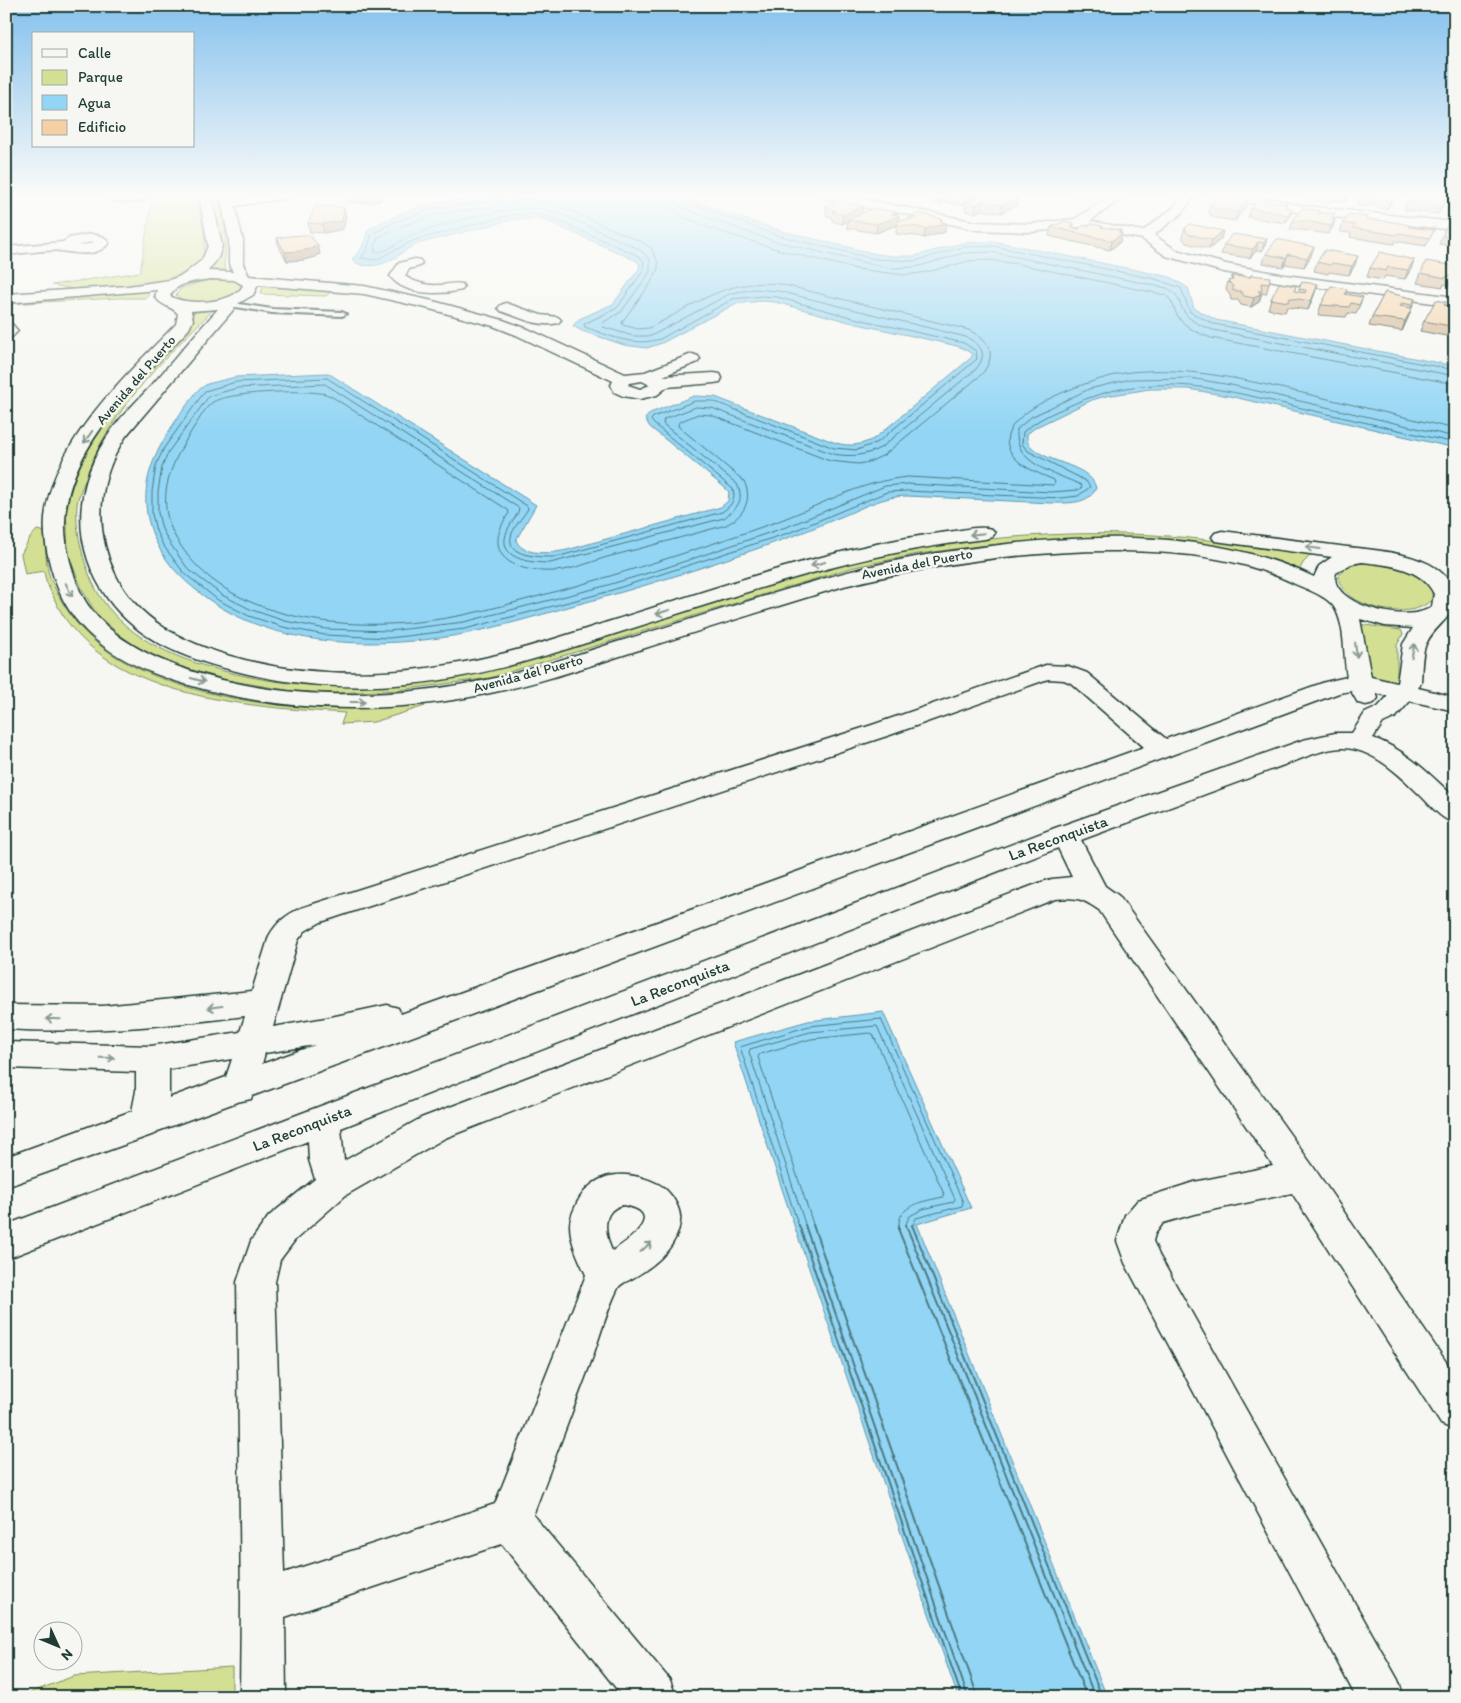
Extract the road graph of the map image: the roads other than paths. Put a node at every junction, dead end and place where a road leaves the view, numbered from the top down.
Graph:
1 (194, 273) edge
2 (239, 273) edge
3 (398, 273) edge
4 (1252, 273) edge
5 (245, 279) junction
6 (400, 280) junction
7 (180, 282) junction
8 (416, 285) junction
9 (457, 287) dead end
10 (438, 290) junction
11 (378, 292) junction
12 (469, 298) dead end
13 (6, 299) edge
14 (235, 300) junction
15 (357, 302) junction
16 (1455, 302) edge
17 (493, 304) dead end
18 (175, 305) junction
19 (6, 307) edge
20 (342, 314) dead end
21 (472, 316) junction
22 (553, 320) dead end
23 (6, 327) edge
24 (6, 334) edge
25 (692, 359) dead end
26 (714, 378) dead end
27 (653, 380) junction
28 (1379, 557) junction
29 (1422, 570) junction
30 (1455, 580) edge
31 (1338, 599) junction
32 (1445, 614) edge
33 (1360, 682) junction
34 (1405, 691) junction
35 (1455, 704) edge
36 (1366, 730) junction
37 (1162, 749) junction
38 (1455, 814) edge
39 (1065, 836) junction
40 (1093, 891) junction
41 (491, 994) junction
42 (264, 1002) junction
43 (6, 1017) edge
44 (253, 1043) junction
45 (6, 1055) edge
46 (151, 1059) junction
47 (239, 1089) junction
48 (324, 1120) junction
49 (145, 1123) junction
50 (6, 1172) edge
51 (1300, 1176) junction
52 (334, 1184) junction
53 (6, 1242) edge
54 (605, 1274) dead end
55 (1455, 1410) edge
56 (510, 1520) junction
57 (263, 1602) junction
58 (263, 1697) edge
59 (653, 1697) edge
60 (1381, 1697) edge

1 - 7 street
2 - 5 street
3 - 6 street
4 - 16 street
5 - 7 street
5 - 11 street
5 - 14 street
6 - 8 street
6 - 11 street
7 - 13 street
7 - 18 street
8 - 10 street
8 - 11 street
9 - 10 street
10 - 12 street
11 - 15 street
11 - 21 street
14 - 15 street
14 - 18 street
14 - 20 lane
28 -> 14 street, Avenida del Puerto
15 - 21 street
17 - 22 street
18 - 19 street
18 -> 31 street, Avenida del Puerto
21 - 27 street
23 - 24 street
25 - 27 street
26 - 27 street
28 - 29 street
28 - 31 street
29 - 30 street
29 - 32 street
31 - 32 street
31 -> 33 street
34 -> 32 street
33 - 34 street
33 - 36 street
33 - 37 street
34 - 35 street
34 - 36 street
36 - 38 street
36 - 39 street, La Reconquista
37 - 41 street
37 - 42 street
39 - 40 street
39 - 48 street, La Reconquista
40 - 51 street
40 - 52 street
41 - 44 street
41 - 47 street
42 -> 43 street
42 - 44 street
44 - 46 street
44 - 47 street
45 -> 46 street
46 - 49 street
47 - 49 street
48 - 52 street
48 - 53 street, La Reconquista
49 - 50 street
51 - 55 street
51 - 60 street
52 - 57 street
54 - 56 street
56 - 57 street
56 - 59 street
57 - 58 street

